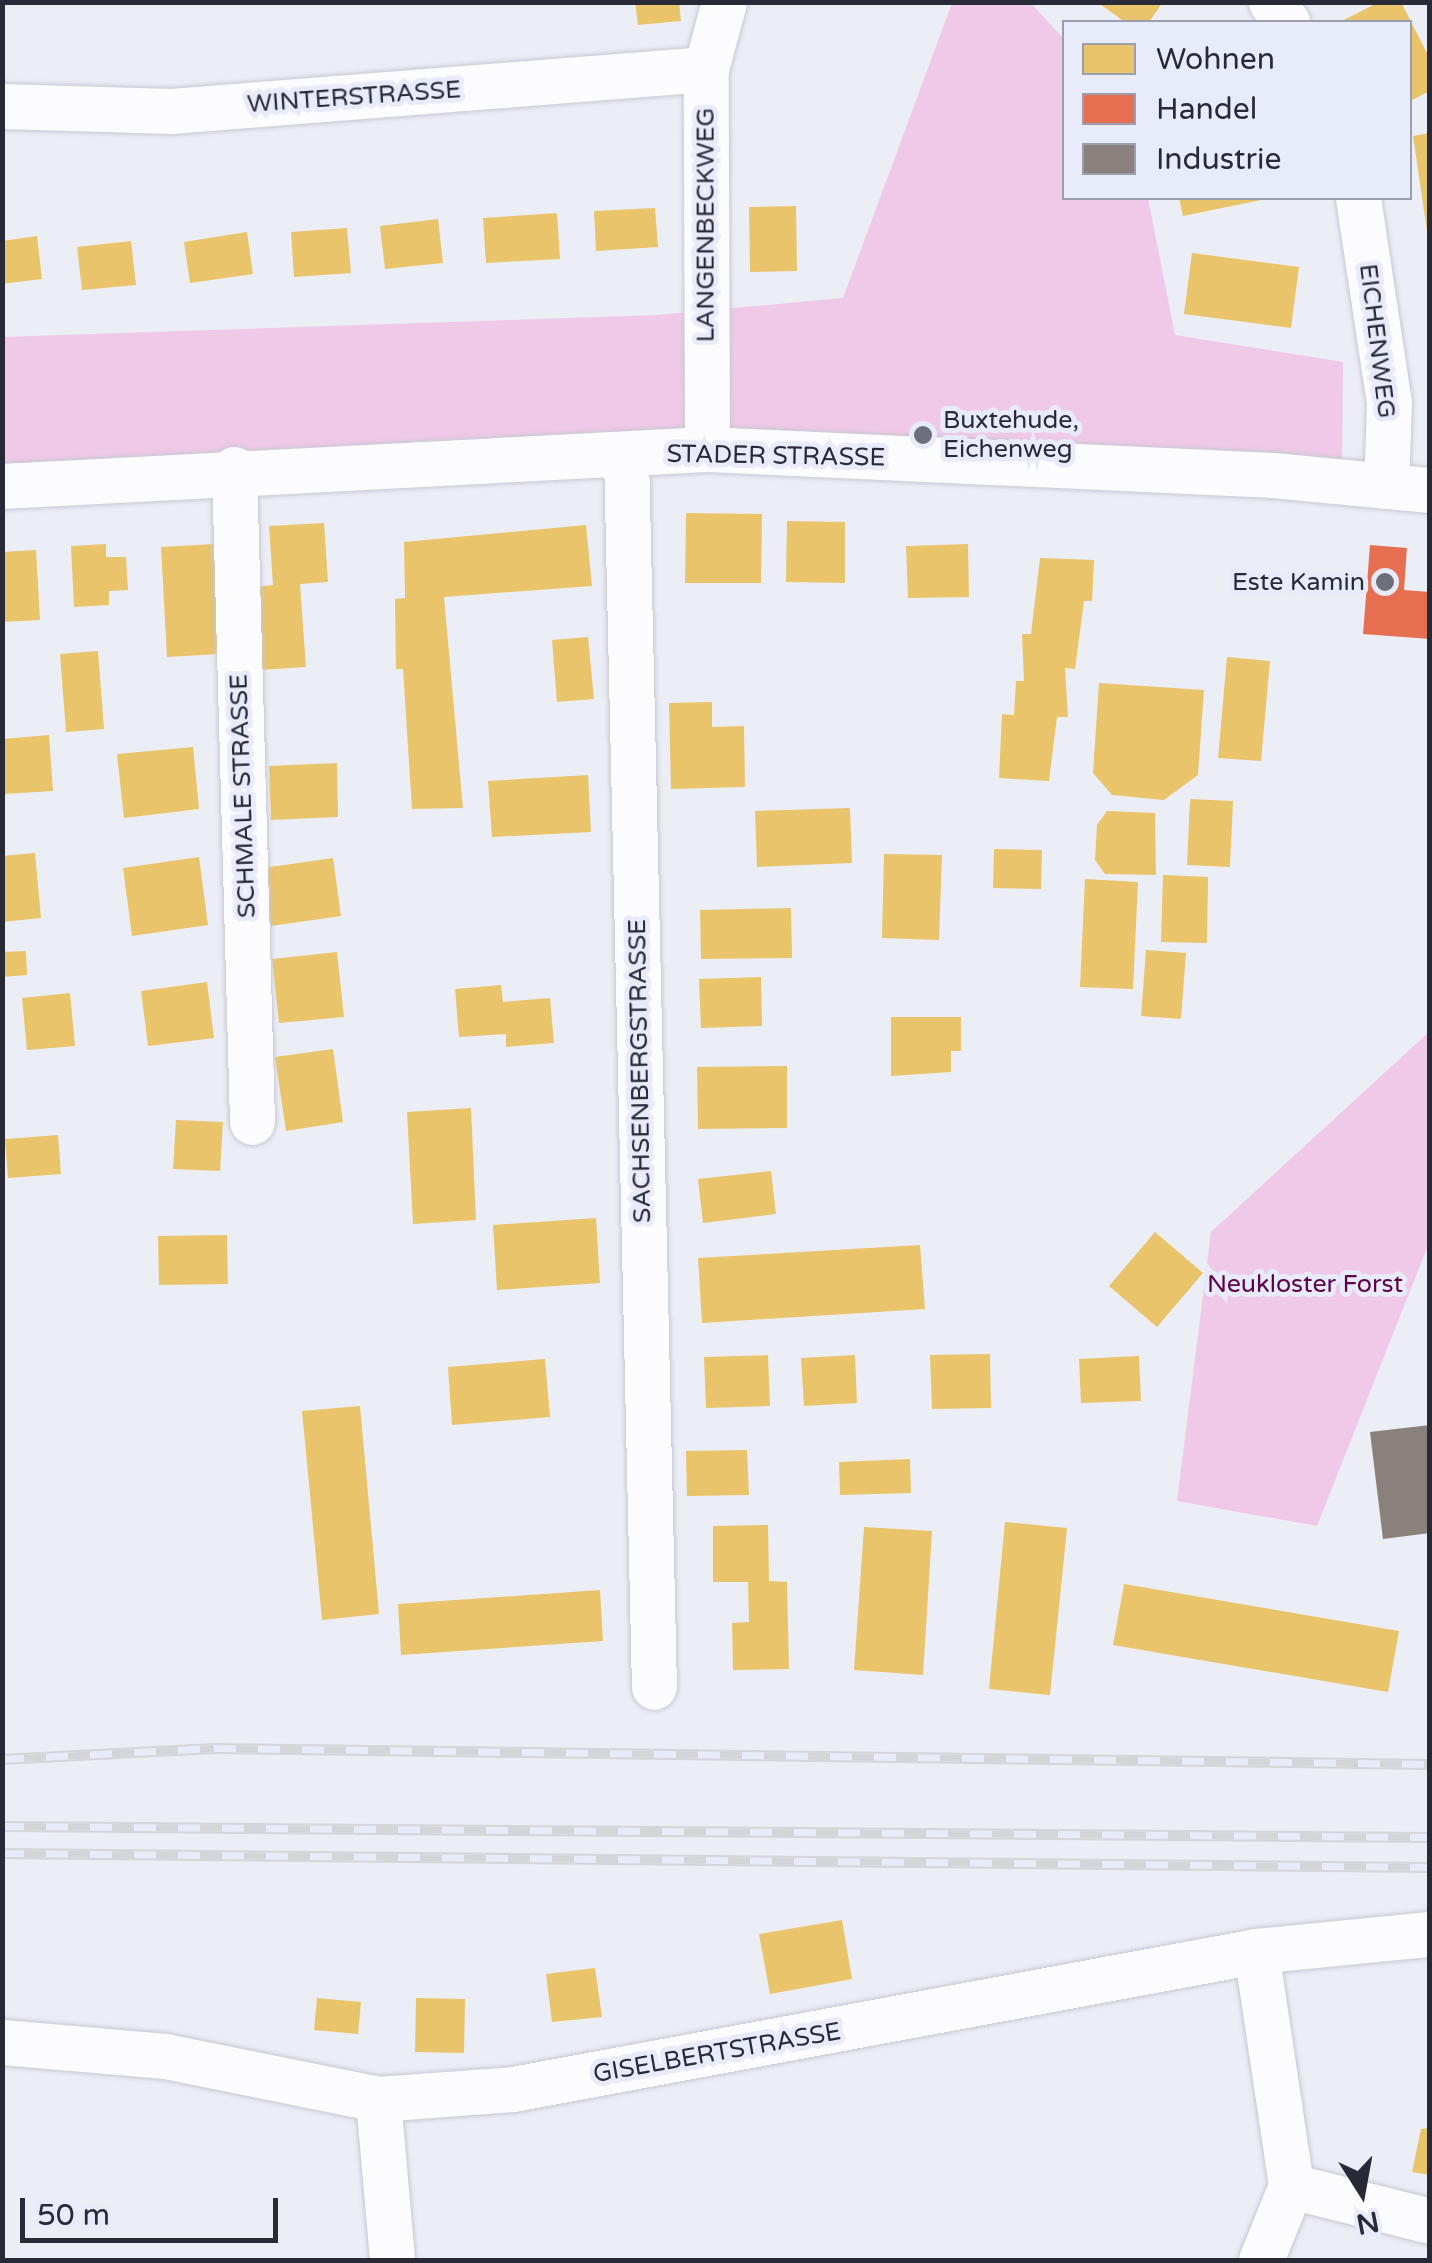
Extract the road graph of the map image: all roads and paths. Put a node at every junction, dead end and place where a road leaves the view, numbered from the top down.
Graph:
1 (724, 2) edge
2 (706, 69) junction
3 (2, 106) edge
4 (1358, 200) edge
5 (708, 449) junction
6 (626, 455) junction
7 (234, 469) junction
8 (2, 486) edge
9 (1408, 488) edge
10 (252, 1122) dead end
11 (654, 1687) dead end
12 (1430, 1934) edge
13 (1256, 1951) junction
14 (2, 2042) edge
15 (378, 2099) junction
16 (1291, 2186) junction
17 (1430, 2221) edge
18 (392, 2260) edge
19 (1261, 2260) edge

1 - 2 street, LANGENBECKWEG
2 - 3 street, WINTERSTRASSE
2 - 5 street, LANGENBECKWEG
4 - 9 street, EICHENWEG
5 - 6 street, STADER STRASSE
5 - 9 street, STADER STRASSE
6 - 7 street, STADER STRASSE
6 - 11 street, SACHSENBERGSTRASSE
7 - 8 street, STADER STRASSE
7 - 10 street, SCHMALE STRASSE
12 - 13 street, GISELBERTSTRASSE
13 - 15 street, GISELBERTSTRASSE
13 - 16 street
14 - 15 street, GISELBERTSTRASSE
15 - 18 street
16 - 17 street
16 - 19 street

